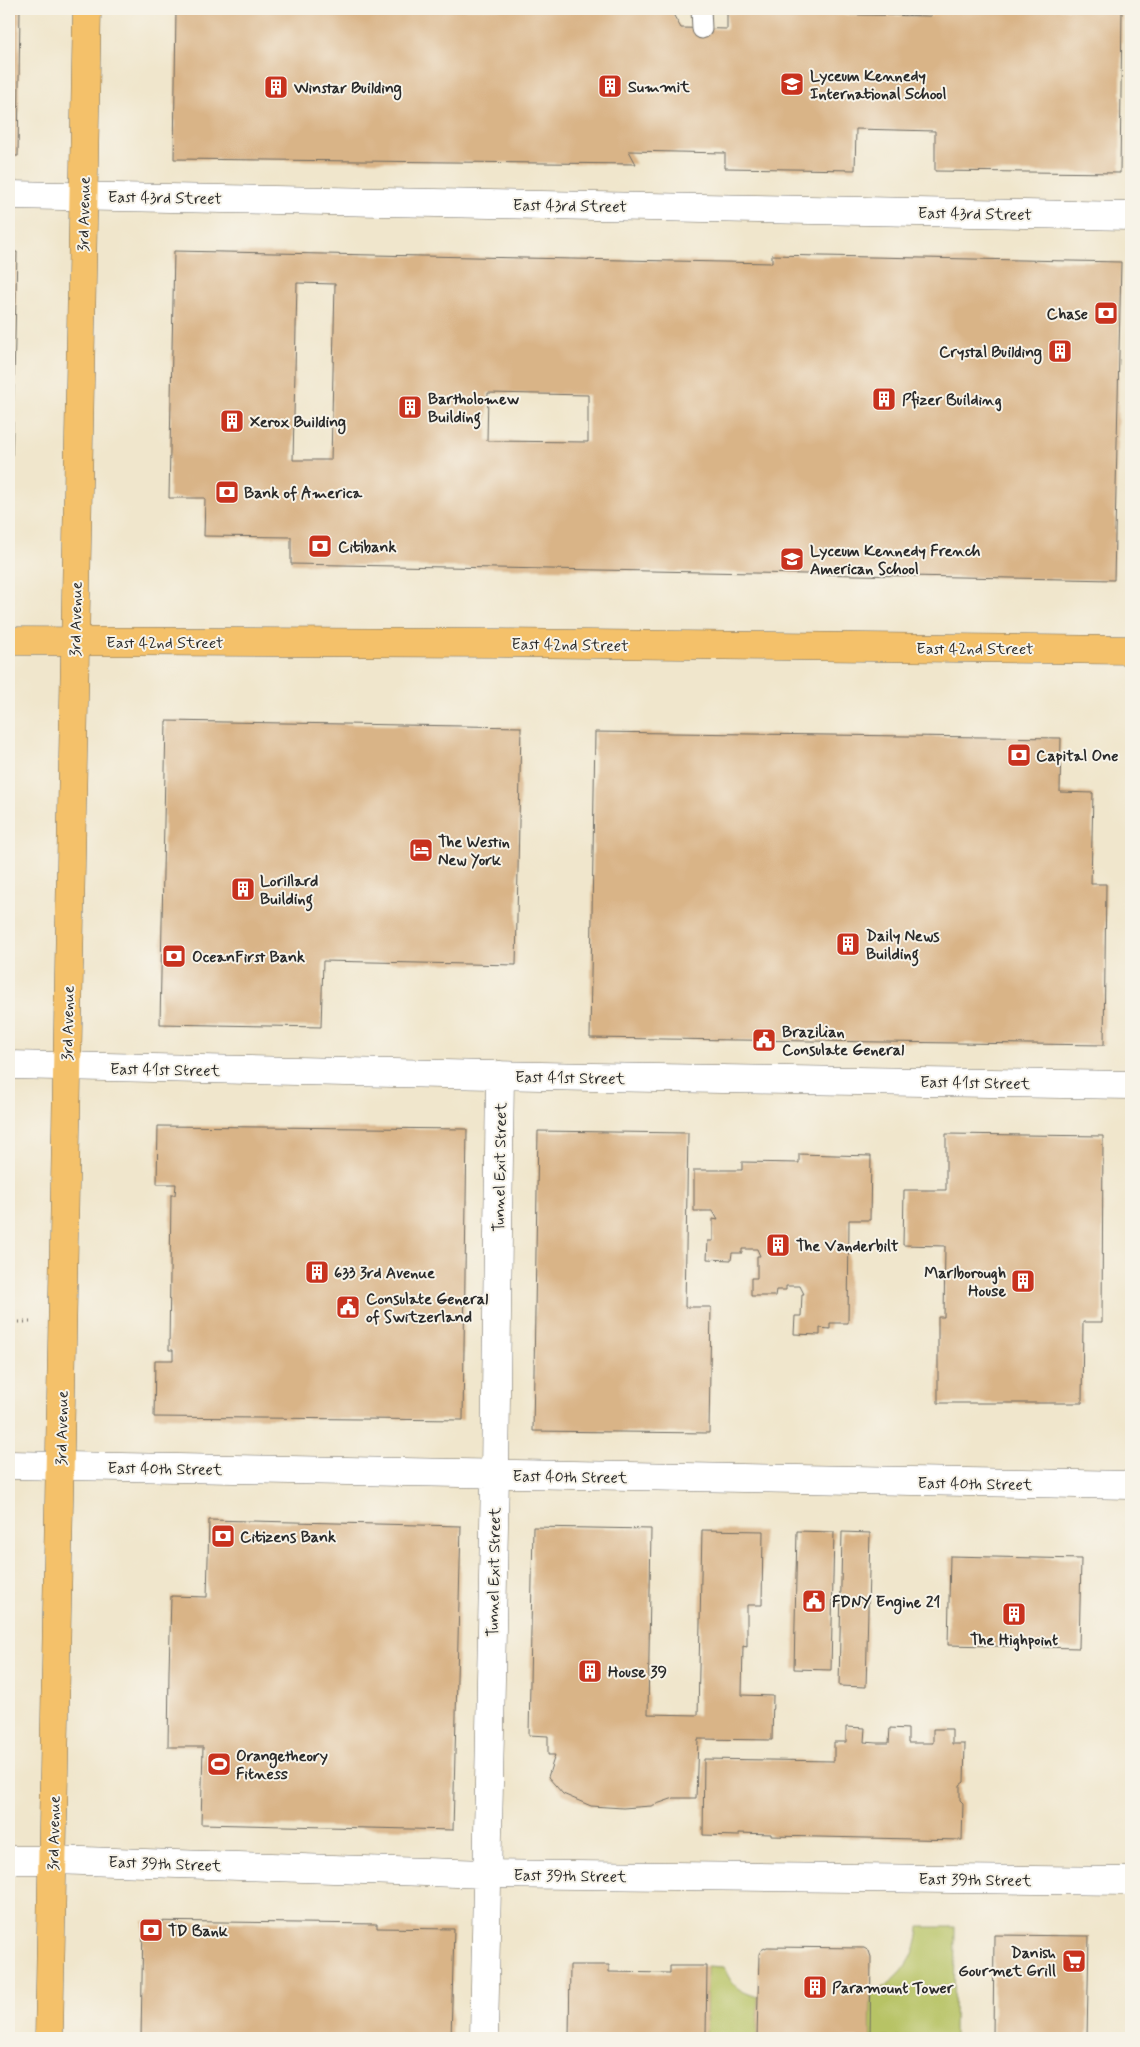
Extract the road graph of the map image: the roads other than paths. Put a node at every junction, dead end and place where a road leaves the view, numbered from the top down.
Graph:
1 (86, 9) edge
2 (701, 9) edge
3 (702, 29) dead end
4 (9, 195) edge
5 (83, 195) junction
6 (1131, 216) edge
7 (9, 641) edge
8 (74, 641) junction
9 (1131, 650) edge
10 (9, 1065) edge
11 (66, 1066) junction
12 (500, 1075) junction
13 (1131, 1086) edge
14 (9, 1465) edge
15 (60, 1466) junction
16 (495, 1475) junction
17 (1131, 1485) edge
18 (9, 1860) edge
19 (52, 1860) junction
20 (487, 1874) junction
21 (1131, 1881) edge
22 (49, 2038) edge
23 (484, 2038) edge

1 - 5 main road, 3rd Avenue
2 - 3 lane
4 - 5 street, East 43rd Street
5 - 6 street, East 43rd Street
5 - 8 main road, 3rd Avenue
7 - 8 main road, East 42nd Street
8 - 9 main road, East 42nd Street
8 - 11 main road, 3rd Avenue
10 - 11 street, East 41st Street
11 - 12 street, East 41st Street
11 - 15 main road, 3rd Avenue
12 - 13 street, East 41st Street
12 - 16 street, Tunnel Exit Street
14 - 15 street, East 40th Street
15 - 16 street, East 40th Street
15 - 19 main road, 3rd Avenue
16 - 17 street, East 40th Street
16 - 20 street, Tunnel Exit Street
18 - 19 street, East 39th Street
19 - 20 street, East 39th Street
19 - 22 main road, 3rd Avenue
20 - 21 street, East 39th Street
20 - 23 street, Tunnel Exit Street

